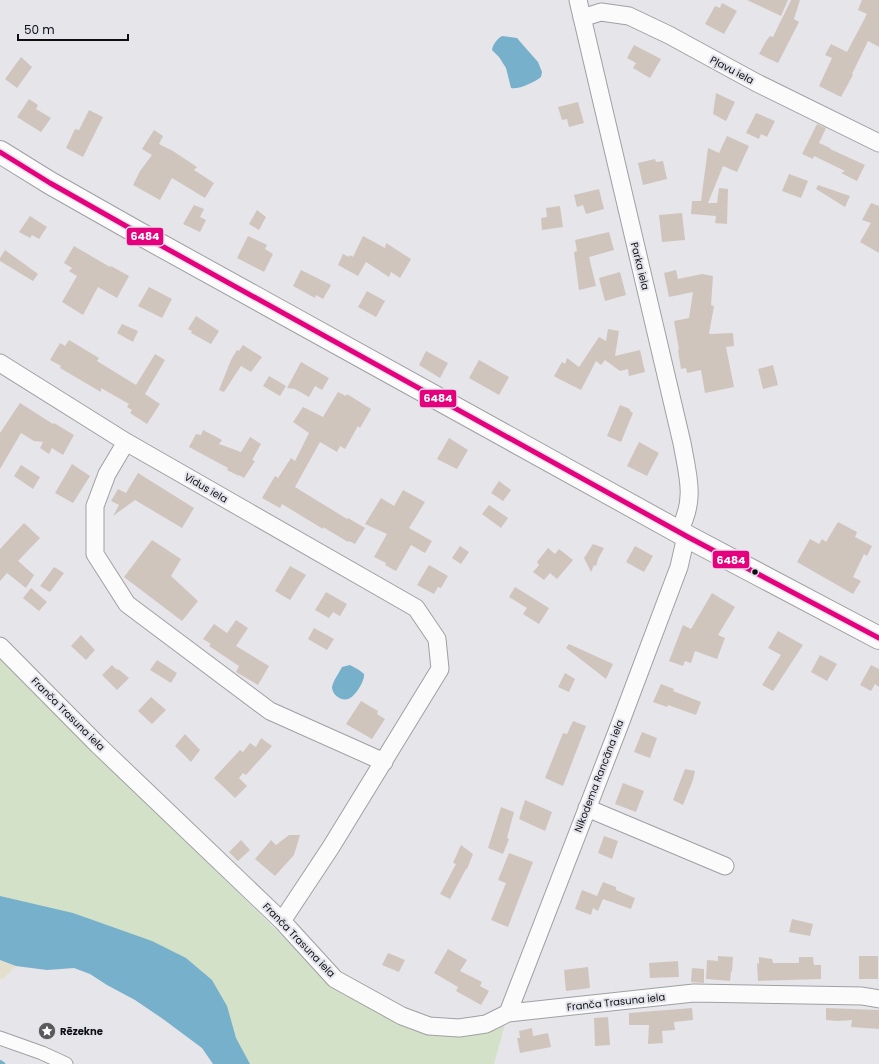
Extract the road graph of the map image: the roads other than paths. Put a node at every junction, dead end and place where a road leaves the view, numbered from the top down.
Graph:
1 (578, 0) edge
2 (582, 18) junction
3 (879, 143) edge
4 (0, 152) edge
5 (0, 363) edge
6 (126, 442) junction
7 (683, 534) junction
8 (879, 638) edge
9 (0, 646) edge
10 (384, 762) junction
11 (587, 808) junction
12 (725, 866) dead end
13 (282, 921) junction
14 (879, 999) edge
15 (508, 1013) junction
16 (0, 1038) edge
17 (66, 1064) edge

1 - 2 street, Parka iela
2 - 3 street, Pļavu iela
2 - 7 street, Parka iela
4 - 7 main road
5 - 6 street, Vidus iela
6 - 10 street
6 - 10 street, Vidus iela
7 - 8 main road
7 - 11 street, Nikodema Rancāna iela
9 - 13 street, Franča Trasuna iela
10 - 13 street
11 - 12 street
11 - 15 street, Nikodema Rancāna iela
13 - 15 street, Franča Trasuna iela
14 - 15 street, Franča Trasuna iela
16 - 17 street

